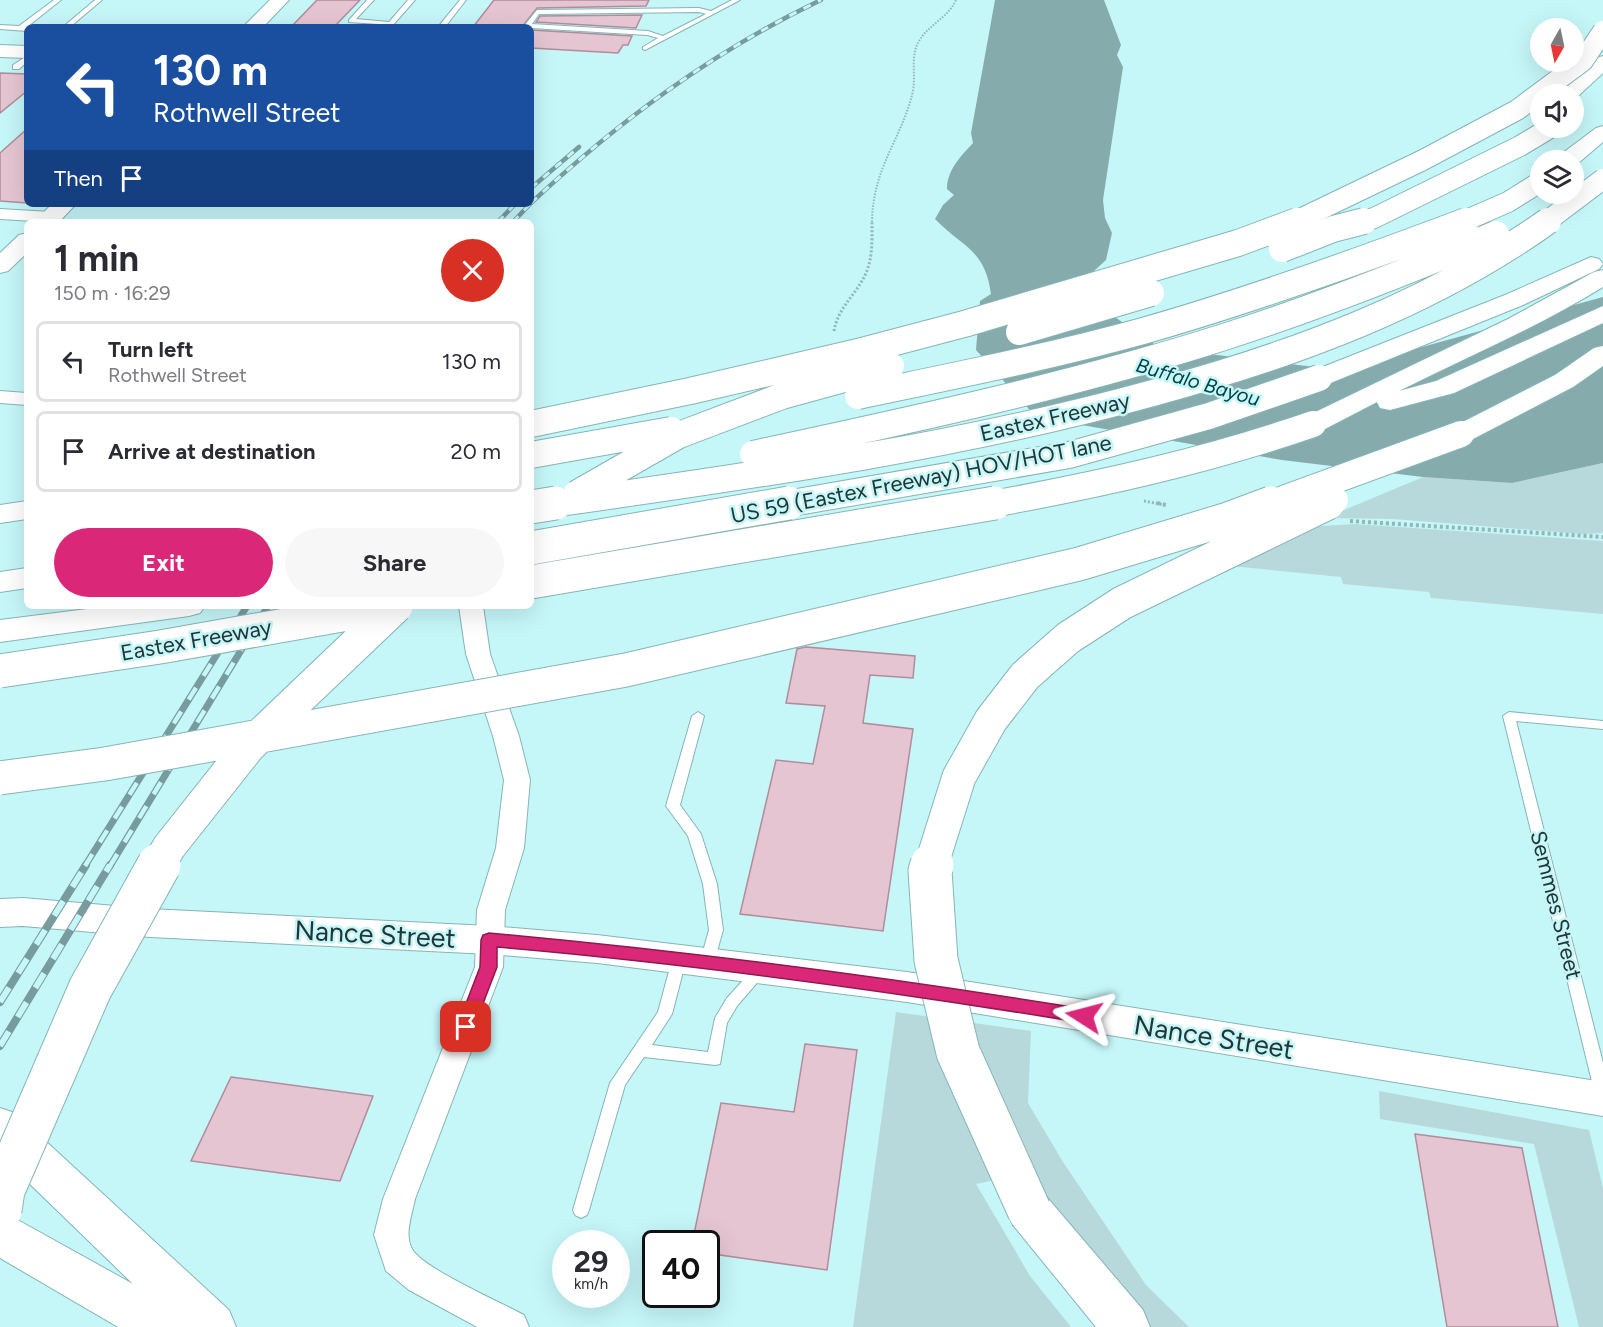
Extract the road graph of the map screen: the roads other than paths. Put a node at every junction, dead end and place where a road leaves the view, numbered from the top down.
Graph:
1 (58, 0) edge
2 (99, 0) edge
3 (280, 0) edge
4 (371, 0) edge
5 (412, 0) edge
6 (463, 0) edge
7 (737, 0) edge
8 (711, 13) junction
9 (30, 24) edge
10 (70, 24) edge
11 (255, 24) edge
12 (443, 24) edge
13 (528, 24) edge
14 (534, 26) edge
15 (0, 27) edge
16 (24, 29) edge
17 (1603, 32) edge
18 (664, 38) junction
19 (645, 48) dead end
20 (0, 51) edge
21 (22, 59) edge
22 (1603, 62) edge
23 (1580, 84) edge
24 (1603, 88) edge
25 (1584, 104) edge
26 (1530, 122) edge
27 (1603, 132) edge
28 (1533, 138) edge
29 (1580, 150) edge
30 (1603, 179) edge
31 (1603, 186) edge
32 (1530, 191) edge
33 (0, 213) edge
34 (54, 214) edge
35 (1333, 229) junction
36 (24, 243) edge
37 (1603, 258) edge
38 (0, 266) edge
39 (1603, 277) edge
40 (1603, 314) edge
41 (1603, 354) edge
42 (0, 397) edge
43 (24, 399) edge
44 (534, 423) edge
45 (1313, 424) junction
46 (1461, 434) junction
47 (534, 454) edge
48 (534, 499) edge
49 (534, 507) edge
50 (24, 510) edge
51 (0, 514) edge
52 (534, 518) edge
53 (24, 525) edge
54 (0, 528) edge
55 (534, 548) edge
56 (24, 578) edge
57 (0, 582) edge
58 (534, 582) edge
59 (167, 609) edge
60 (377, 609) edge
61 (391, 609) edge
62 (471, 609) edge
63 (0, 632) edge
64 (0, 671) edge
65 (698, 716) dead end
66 (1603, 725) edge
67 (0, 778) edge
68 (8, 906) edge
69 (489, 940) junction
70 (693, 962) junction
71 (761, 970) junction
72 (640, 1050) junction
73 (1603, 1094) edge
74 (1603, 1099) edge
75 (0, 1127) edge
76 (0, 1210) edge
77 (581, 1210) dead end
78 (0, 1234) edge
79 (164, 1327) edge
80 (212, 1327) edge
81 (512, 1327) edge
82 (1125, 1327) edge

1 - 9 lane
2 - 10 lane
3 - 11 main road
4 - 5 lane
6 - 12 lane
7 - 8 lane
8 - 13 lane
8 - 18 lane
14 - 18 lane
15 - 16 lane
17 - 44 main road, bridge
18 - 19 lane
20 - 21 main road
22 - 23 main road
24 - 25 main road
26 - 35 main road, bridge
27 - 29 main road
28 - 35 main road, bridge
30 - 49 main road, Eastex Freeway, bridge
31 - 48 main road, bridge
32 - 47 main road, bridge
33 - 34 street
35 - 52 main road, bridge
36 - 38 main road
37 - 55 main road, US 59 (Eastex Freeway) HOV/HOT lane, bridge
39 - 45 main road
40 - 45 main road
41 - 46 main road
42 - 43 street
45 - 58 main road, bridge
46 - 67 main road, bridge
46 - 82 main road, bridge
50 - 51 main road
53 - 54 main road
56 - 57 main road
59 - 63 main road
60 - 64 main road, Eastex Freeway, bridge
61 - 76 main road, bridge
62 - 69 street
65 - 70 lane
66 - 73 lane, Semmes Street
68 - 69 street, Nance Street
69 - 70 street, Nance Street
69 - 81 street
70 - 71 street, Nance Street
70 - 72 lane
71 - 72 lane
71 - 74 street, Nance Street
72 - 77 lane
75 - 80 main road
78 - 79 main road

